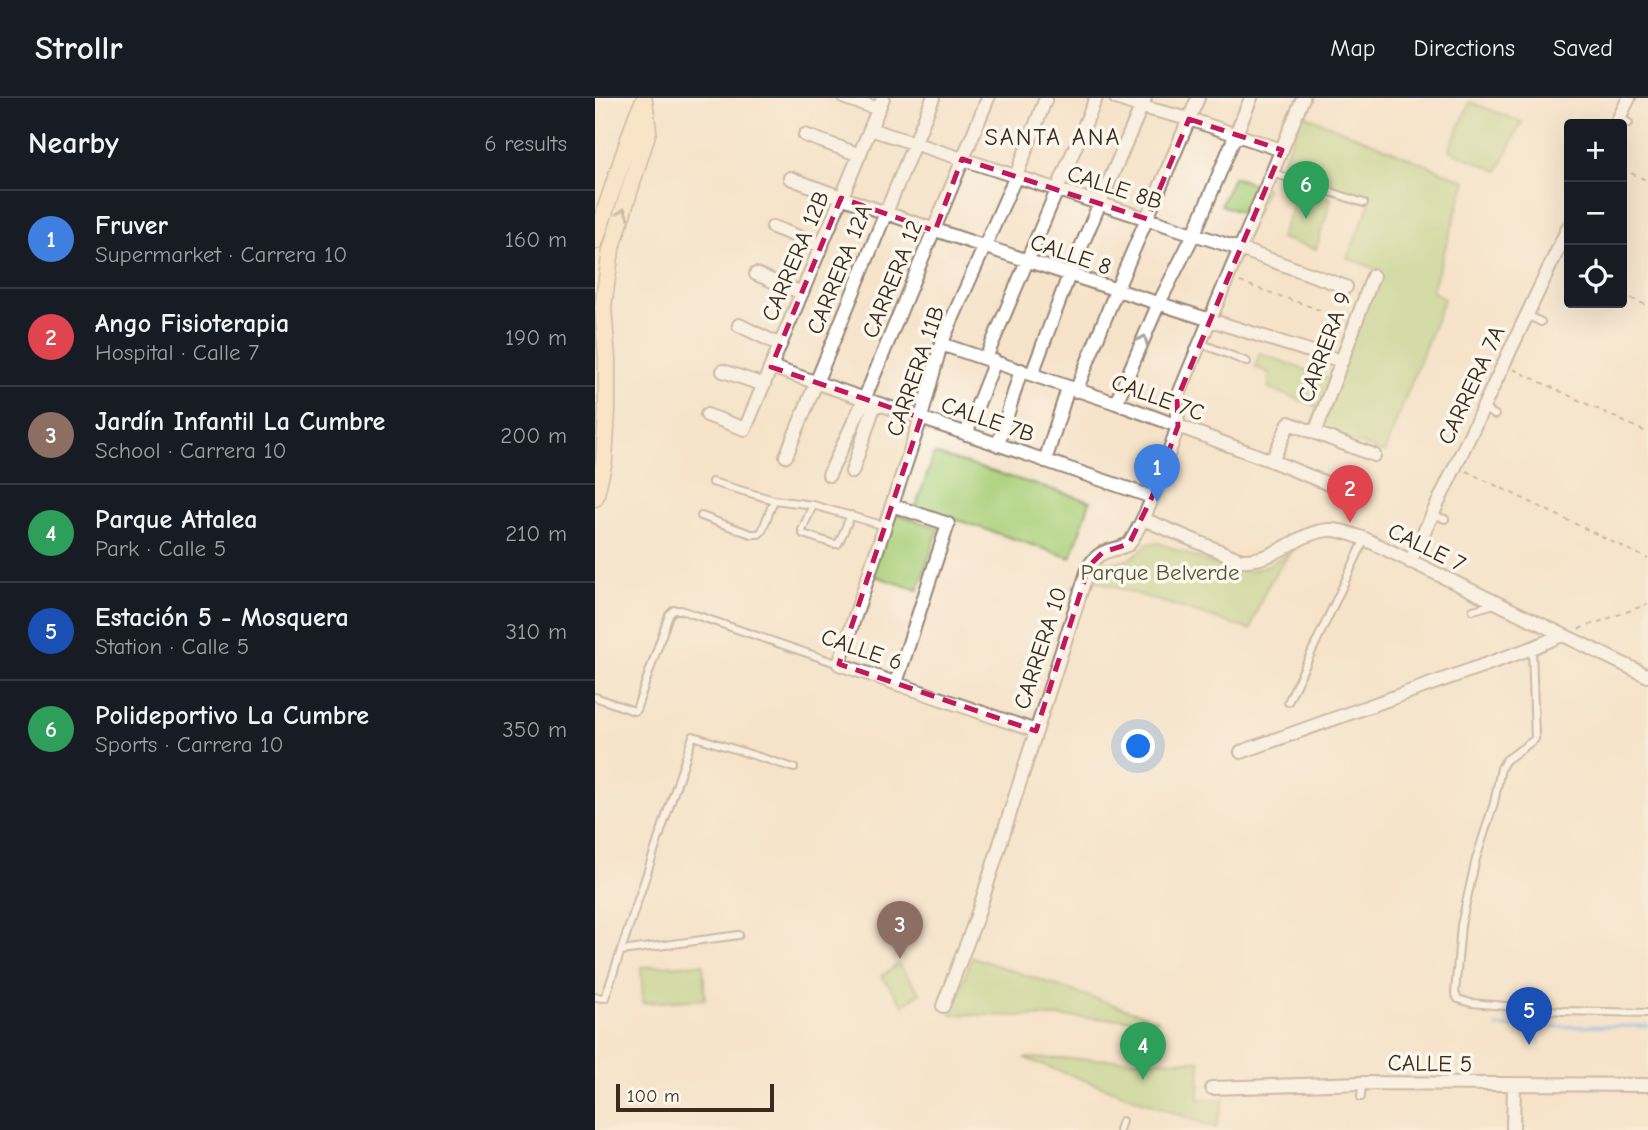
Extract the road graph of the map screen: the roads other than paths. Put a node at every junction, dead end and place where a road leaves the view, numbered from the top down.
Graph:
1 (845, 98) edge
2 (933, 98) edge
3 (988, 98) edge
4 (1046, 98) edge
5 (1095, 98) edge
6 (1117, 98) edge
7 (1198, 98) edge
8 (1251, 98) edge
9 (1303, 98) edge
10 (1629, 98) edge
11 (644, 99) edge
12 (1143, 102) edge
13 (881, 103) edge
14 (1189, 119) junction
15 (1623, 119) edge
16 (870, 129) junction
17 (804, 135) dead end
18 (1236, 135) junction
19 (913, 143) junction
20 (1282, 150) junction
21 (860, 155) junction
22 (962, 159) junction
23 (1273, 173) junction
24 (1016, 176) junction
25 (789, 178) dead end
26 (1057, 190) junction
27 (841, 198) junction
28 (1364, 203) dead end
29 (1100, 204) junction
30 (885, 213) junction
31 (1147, 219) junction
32 (773, 227) dead end
33 (935, 231) junction
34 (1194, 234) junction
35 (1564, 237) edge
36 (595, 241) edge
37 (821, 246) junction
38 (985, 247) junction
39 (1240, 250) junction
40 (1026, 261) junction
41 (756, 274) dead end
42 (1069, 275) junction
43 (1373, 276) dead end
44 (1346, 287) dead end
45 (1116, 291) junction
46 (802, 293) junction
47 (1158, 305) junction
48 (1527, 315) junction
49 (1209, 321) junction
50 (1541, 322) dead end
51 (739, 325) dead end
52 (1200, 343) junction
53 (941, 344) junction
54 (781, 345) junction
55 (990, 360) junction
56 (1342, 361) junction
57 (1247, 362) dead end
58 (771, 367) junction
59 (723, 371) dead end
60 (1026, 372) junction
61 (601, 382) edge
62 (815, 383) junction
63 (764, 385) junction
64 (1072, 389) junction
65 (870, 402) junction
66 (1116, 403) junction
67 (1483, 409) junction
68 (707, 415) dead end
69 (1495, 415) dead end
70 (921, 418) junction
71 (1178, 426) junction
72 (1315, 433) junction
73 (966, 434) junction
74 (997, 445) junction
75 (1374, 455) dead end
76 (786, 456) dead end
77 (1045, 461) junction
78 (1272, 461) junction
79 (852, 472) dead end
80 (829, 475) dead end
81 (712, 482) dead end
82 (1358, 496) dead end
83 (595, 498) edge
84 (1153, 498) junction
85 (774, 500) junction
86 (813, 505) junction
87 (892, 505) junction
88 (851, 515) junction
89 (701, 516) dead end
90 (1143, 519) junction
91 (885, 526) junction
92 (1365, 539) junction
93 (1410, 562) junction
94 (1497, 604) junction
95 (1473, 610) dead end
96 (1562, 635) junction
97 (1532, 648) junction
98 (839, 664) junction
99 (1648, 676) edge
100 (896, 683) junction
101 (595, 696) edge
102 (1288, 702) dead end
103 (1036, 731) junction
104 (1241, 752) dead end
105 (794, 768) dead end
106 (739, 935) dead end
107 (621, 951) junction
108 (595, 997) edge
109 (943, 1006) dead end
110 (1648, 1013) edge
111 (1362, 1083) junction
112 (1514, 1085) junction
113 (1648, 1085) edge
114 (1212, 1088) dead end
115 (1361, 1097) dead end
116 (1122, 1121) dead end
117 (1119, 1130) edge
118 (1513, 1130) edge

1 - 13 street
2 - 19 street, CARRERA 12A
3 - 22 street, CARRERA 12
4 - 24 street, CARRERA 11B
5 - 26 street
6 - 12 street
7 - 14 street
8 - 18 street
9 - 20 street, CARRERA 10
10 - 15 street
11 - 36 street
61 -> 11 street
12 - 14 street
12 - 29 street
13 - 16 street, CARRERA 12B
14 - 18 street
14 - 31 street
16 - 19 street, CALLE 8B
16 - 21 street, CARRERA 12B
17 - 21 street
18 - 20 street
18 - 34 street
19 - 22 street, CALLE 8B
19 - 30 street, CARRERA 12A
20 - 23 street, CARRERA 10
21 - 27 street, CARRERA 12B
22 - 24 street, CALLE 8B
22 - 33 street, CARRERA 12
23 - 28 lane
23 - 39 street, CARRERA 10
24 - 26 street, CALLE 8B
24 - 38 street, CARRERA 11B
25 - 27 street, CALLE 8
26 - 29 street, CALLE 8B
26 - 40 street
27 - 30 street, CALLE 8
27 - 37 street, CARRERA 12B
29 - 31 street, CALLE 8B
29 - 42 street
30 - 33 street, CALLE 8
30 - 62 street, CARRERA 12A
31 - 34 street, CALLE 8B
31 - 45 street
32 - 37 street
33 - 38 street, CALLE 8
33 - 65 street, CARRERA 12
34 - 39 street, CALLE 8B
34 - 47 street
35 - 48 street, CARRERA 7A
37 - 46 street, CARRERA 12B
38 - 40 street, CALLE 8
38 - 53 street, CARRERA 11B
39 - 44 street, CALLE 8B
39 - 49 street, CARRERA 10
40 - 42 street, CALLE 8
40 - 55 street
41 - 46 street
42 - 45 street, CALLE 8
42 - 60 street
43 - 56 street, CARRERA 9
45 - 47 street, CALLE 8
45 - 64 street
46 - 54 street, CARRERA 12B
47 - 49 street, CALLE 8
66 -> 47 street
48 - 50 lane
48 - 67 street, CARRERA 7A
49 - 52 street, CARRERA 10
49 - 56 street, CALLE 8
51 - 54 street
52 - 57 lane
52 - 71 street, CARRERA 10
53 - 55 street, CALLE 7C
53 - 70 street, CARRERA 11B
54 - 58 street, CARRERA 12B
55 - 60 street, CALLE 7C
55 - 73 street
56 - 72 street, CARRERA 9
58 - 62 street, CALLE 7B
58 - 63 street, CARRERA 12B
59 - 63 street
60 - 64 street, CALLE 7C
60 - 74 street
61 - 83 street
62 - 65 street, CALLE 7B
62 - 76 street, CARRERA 12A
63 - 68 street, CARRERA 12B
64 - 66 street, CALLE 7C
64 - 77 street
65 - 70 street, CALLE 7B
65 - 79 street, CARRERA 12
65 - 80 street, CARRERA 12
66 - 71 street, CALLE 7C
67 - 69 lane
67 - 93 street, CARRERA 7A
70 - 73 street, CALLE 7B
70 - 87 street, CARRERA 11B
71 - 78 street, CALLE 7C
71 - 84 street, CARRERA 10
72 - 75 street
72 - 78 street, CARRERA 9
73 - 74 street, CALLE 7B
74 - 77 street, CALLE 7B
77 - 84 street, CALLE 7B
78 - 82 street, CALLE 7C
81 - 85 lane
84 - 90 street, CARRERA 10
85 - 86 lane
85 - 89 lane
86 - 88 lane
86 - 88 lane
87 - 91 street, CARRERA 11B
87 - 100 street
88 - 91 lane
90 - 92 street, CALLE 7
90 - 103 street, CARRERA 10
91 - 98 street, CARRERA 11B
92 - 93 street, CALLE 7
92 - 102 lane
93 - 94 street, CALLE 7
94 - 95 lane
94 - 96 street, CALLE 7
96 - 97 street
96 - 99 street, CALLE 7
97 - 104 street
97 - 110 lane
98 - 100 street, CALLE 6
98 - 101 lane, CALLE 6
100 - 103 street, CALLE 6
103 - 109 street, CARRERA 10
105 - 107 lane
106 - 107 lane
107 - 108 lane
111 - 112 street, CALLE 5
111 - 114 street, CALLE 5
111 - 115 lane
112 - 113 street, CALLE 5
112 - 118 street
116 - 117 lane

